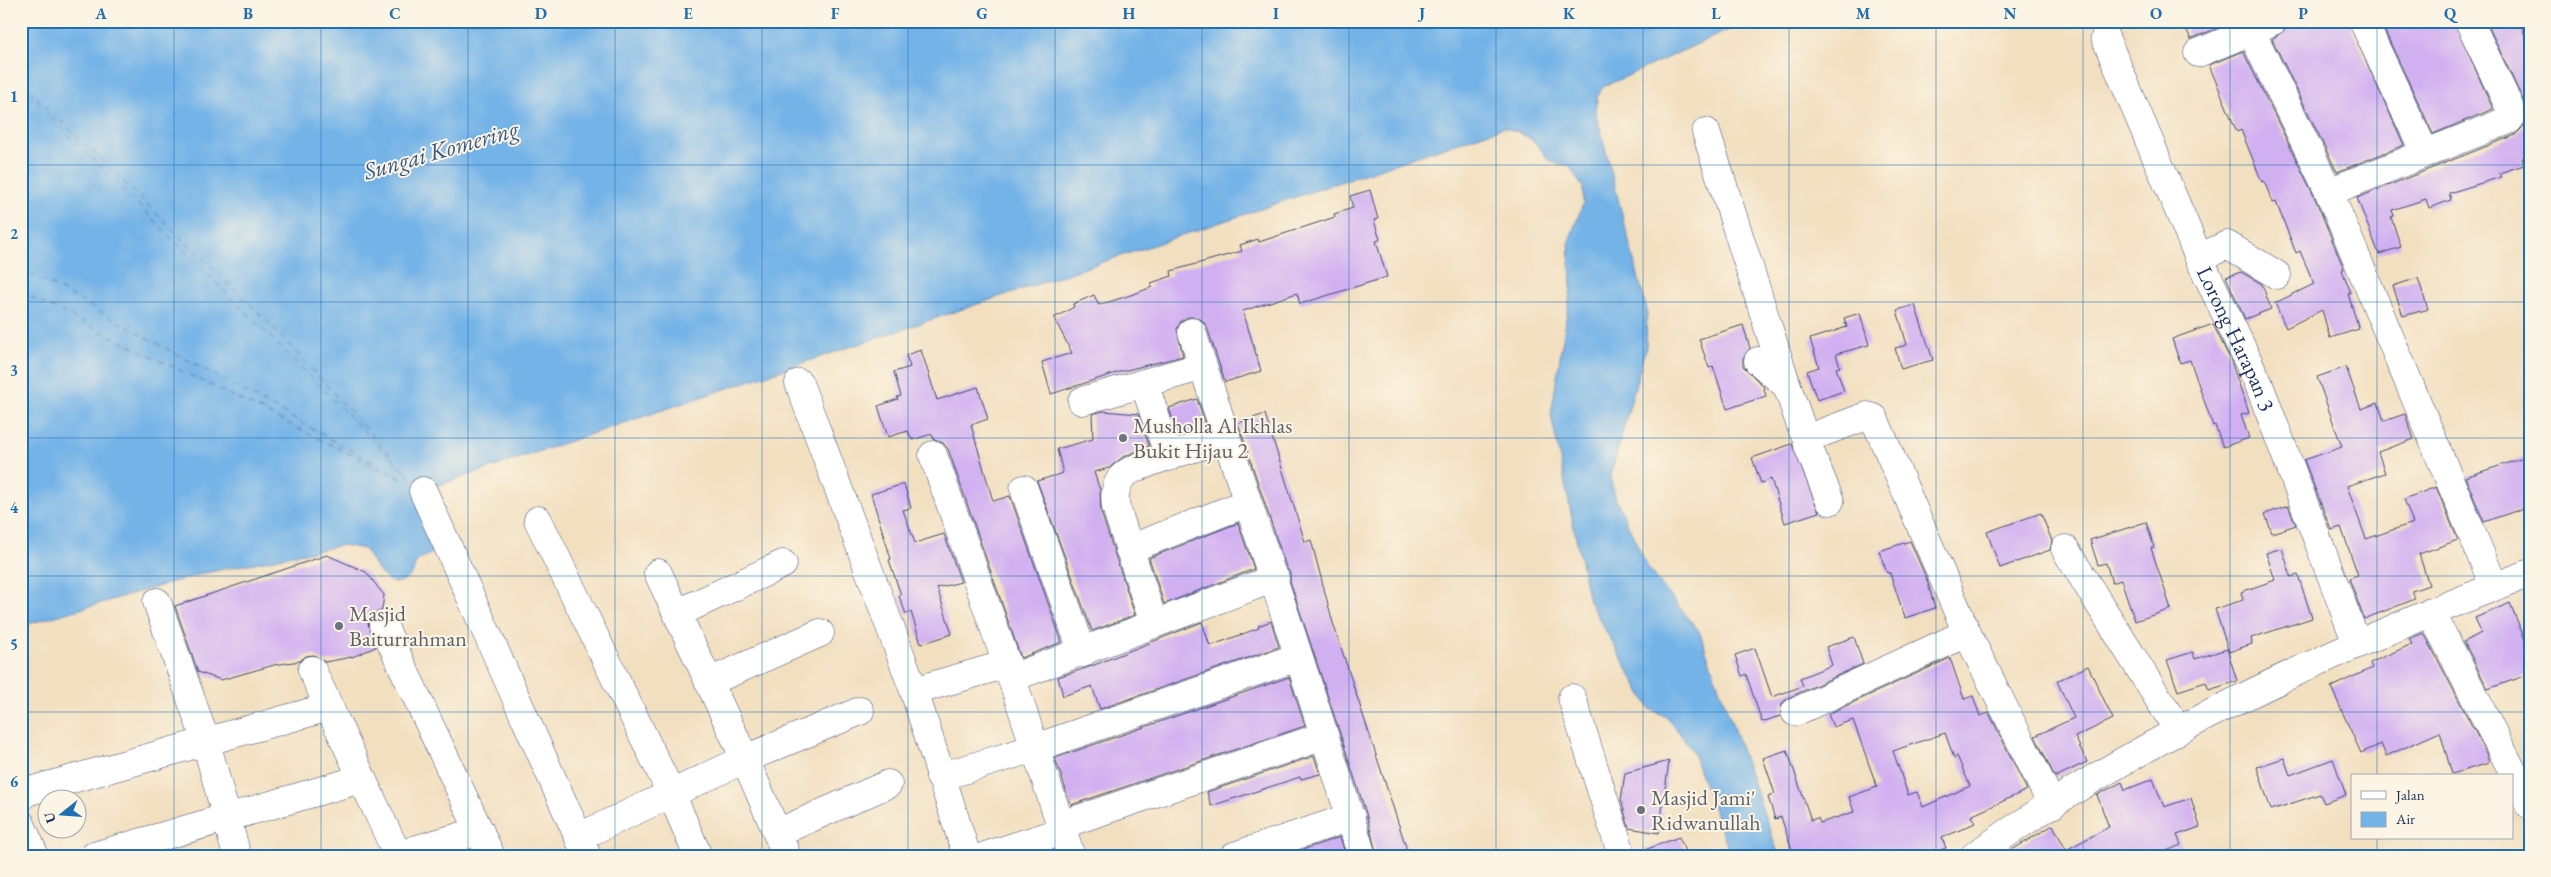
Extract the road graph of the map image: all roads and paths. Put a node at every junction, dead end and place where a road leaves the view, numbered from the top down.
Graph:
1 (2363, 21) edge
2 (2469, 21) edge
3 (2262, 26) edge
4 (2105, 37) dead end
5 (2198, 54) dead end
6 (1706, 132) dead end
7 (2425, 153) junction
8 (2329, 192) junction
9 (2199, 258) junction
10 (2277, 276) dead end
11 (1192, 332) dead end
12 (1758, 361) dead end
13 (1193, 369) dead end
14 (799, 383) dead end
15 (1144, 383) junction
16 (1787, 386) junction
17 (1082, 401) dead end
18 (1806, 435) junction
19 (1226, 438) junction
20 (933, 456) dead end
21 (1169, 457) junction
22 (1024, 489) dead end
23 (423, 490) dead end
24 (1830, 501) dead end
25 (1247, 503) junction
26 (538, 520) dead end
27 (1129, 549) junction
28 (2065, 549) dead end
29 (783, 564) dead end
30 (658, 573) dead end
31 (2530, 573) edge
32 (1275, 578) junction
33 (2494, 586) junction
34 (157, 602) dead end
35 (2431, 612) junction
36 (678, 613) junction
37 (1154, 624) junction
38 (383, 625) dead end
39 (820, 633) dead end
40 (1967, 633) junction
41 (2357, 644) junction
42 (1082, 653) junction
43 (1298, 657) junction
44 (312, 670) dead end
45 (1010, 671) junction
46 (709, 682) junction
47 (914, 691) junction
48 (1572, 698) dead end
49 (329, 707) junction
50 (860, 711) dead end
51 (1795, 712) dead end
52 (2178, 730) junction
53 (1324, 736) junction
54 (206, 742) junction
55 (1035, 748) junction
56 (745, 759) junction
57 (940, 777) junction
58 (361, 779) junction
59 (888, 784) dead end
60 (672, 795) junction
61 (21, 796) edge
62 (2052, 805) junction
63 (2530, 805) edge
64 (1350, 816) junction
65 (227, 819) junction
66 (21, 824) edge
67 (480, 831) junction
68 (1065, 837) edge
69 (782, 844) edge
70 (583, 847) edge
71 (1989, 851) edge
72 (396, 855) edge
73 (35, 856) edge
74 (94, 856) edge
75 (237, 856) edge
76 (491, 856) edge
77 (698, 856) edge
78 (967, 856) edge
79 (985, 856) edge
80 (1234, 856) edge
81 (1362, 856) edge
82 (1622, 856) edge

1 - 7 street
2 - 7 street
3 - 5 street
3 - 8 street
4 - 9 street, Lorong Harapan 3
6 - 16 street
7 - 8 street
8 - 33 street
9 - 10 street
9 - 41 street, Lorong Harapan 3
11 - 19 street
12 - 16 street
13 - 15 street
14 - 47 street
15 - 17 street
15 - 21 street
16 - 18 street
18 - 24 street
18 - 40 street
19 - 21 street
19 - 25 street
20 - 45 street
21 - 27 street
22 - 42 street
23 - 70 street
25 - 27 street
25 - 32 street
26 - 60 street
27 - 37 street
28 - 52 street
29 - 36 street
30 - 36 street
31 - 33 street
32 - 37 street
32 - 43 street
33 - 35 street
34 - 54 street
35 - 41 street
35 - 63 street
36 - 46 street
37 - 42 street
38 - 67 street
39 - 46 street
40 - 51 street
40 - 62 street
41 - 52 street
42 - 45 street
43 - 53 street
43 - 55 street
44 - 49 street
45 - 47 street
45 - 55 street
46 - 56 street
47 - 57 street
48 - 82 street
49 - 54 street
49 - 58 street
50 - 56 street
52 - 62 street
53 - 64 street
53 - 68 street
54 - 61 street
54 - 65 street
55 - 57 street
55 - 68 street
56 - 60 street
56 - 69 street
57 - 78 street
58 - 65 street
58 - 72 street
59 - 69 street
60 - 70 street
60 - 77 street
62 - 71 street
64 - 80 street
64 - 81 street
65 - 74 street
65 - 75 street
66 - 73 street
67 - 72 street
67 - 76 street
68 - 79 street

